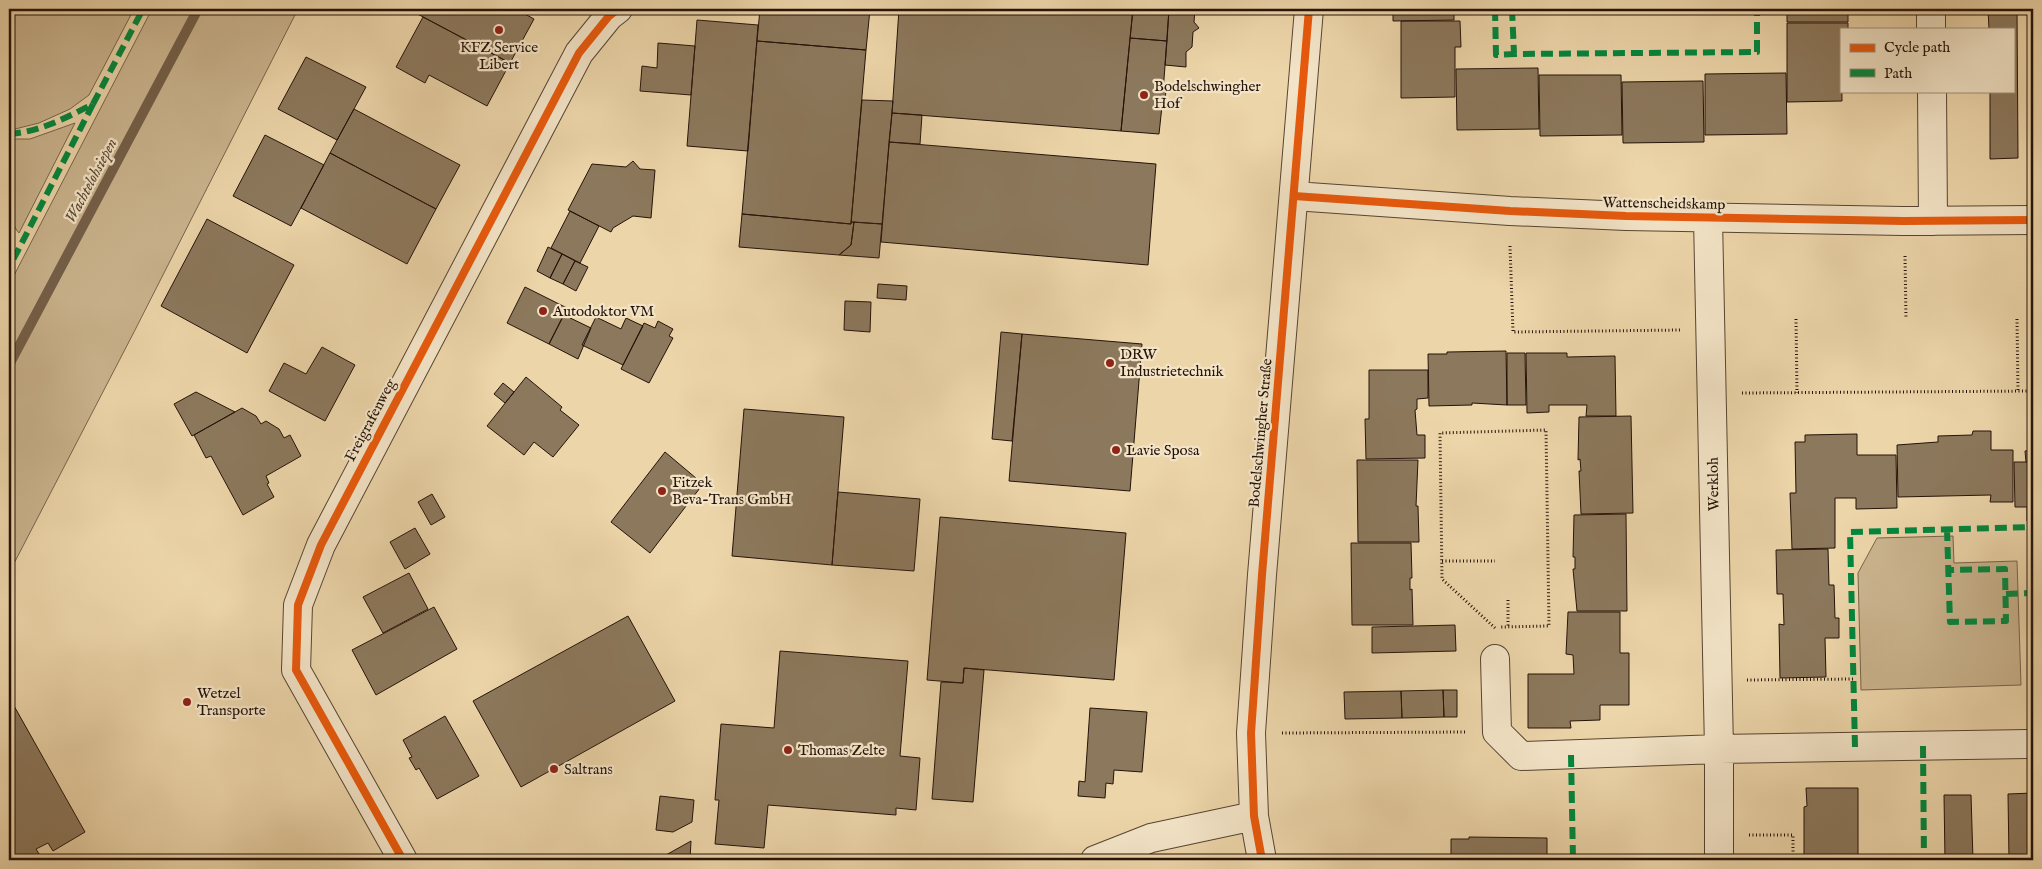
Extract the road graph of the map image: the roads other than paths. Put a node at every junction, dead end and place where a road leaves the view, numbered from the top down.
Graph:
1 (618, 9) edge
2 (1309, 9) edge
3 (1931, 9) edge
4 (1931, 28) edge
5 (1932, 92) edge
6 (1294, 196) junction
7 (1708, 218) junction
8 (2033, 220) edge
9 (1933, 221) junction
10 (1495, 659) road end
11 (2028, 744) dead end
12 (1719, 750) junction
13 (1254, 816) junction
14 (403, 860) edge
15 (1095, 860) edge
16 (1262, 860) edge
17 (1719, 860) edge

1 - 14 street, Freigrafenweg
2 - 6 street, Bodelschwingher Straße
3 - 4 street
5 - 9 street
6 - 7 street, Wattenscheidskamp
6 - 13 street, Bodelschwingher Straße
7 - 9 street, Wattenscheidskamp
7 - 12 street, Werkloh
8 - 9 street, Wattenscheidskamp
10 - 12 street
11 - 12 street
12 - 17 street, Werkloh
13 - 15 street
13 - 16 street, Bodelschwingher Straße

